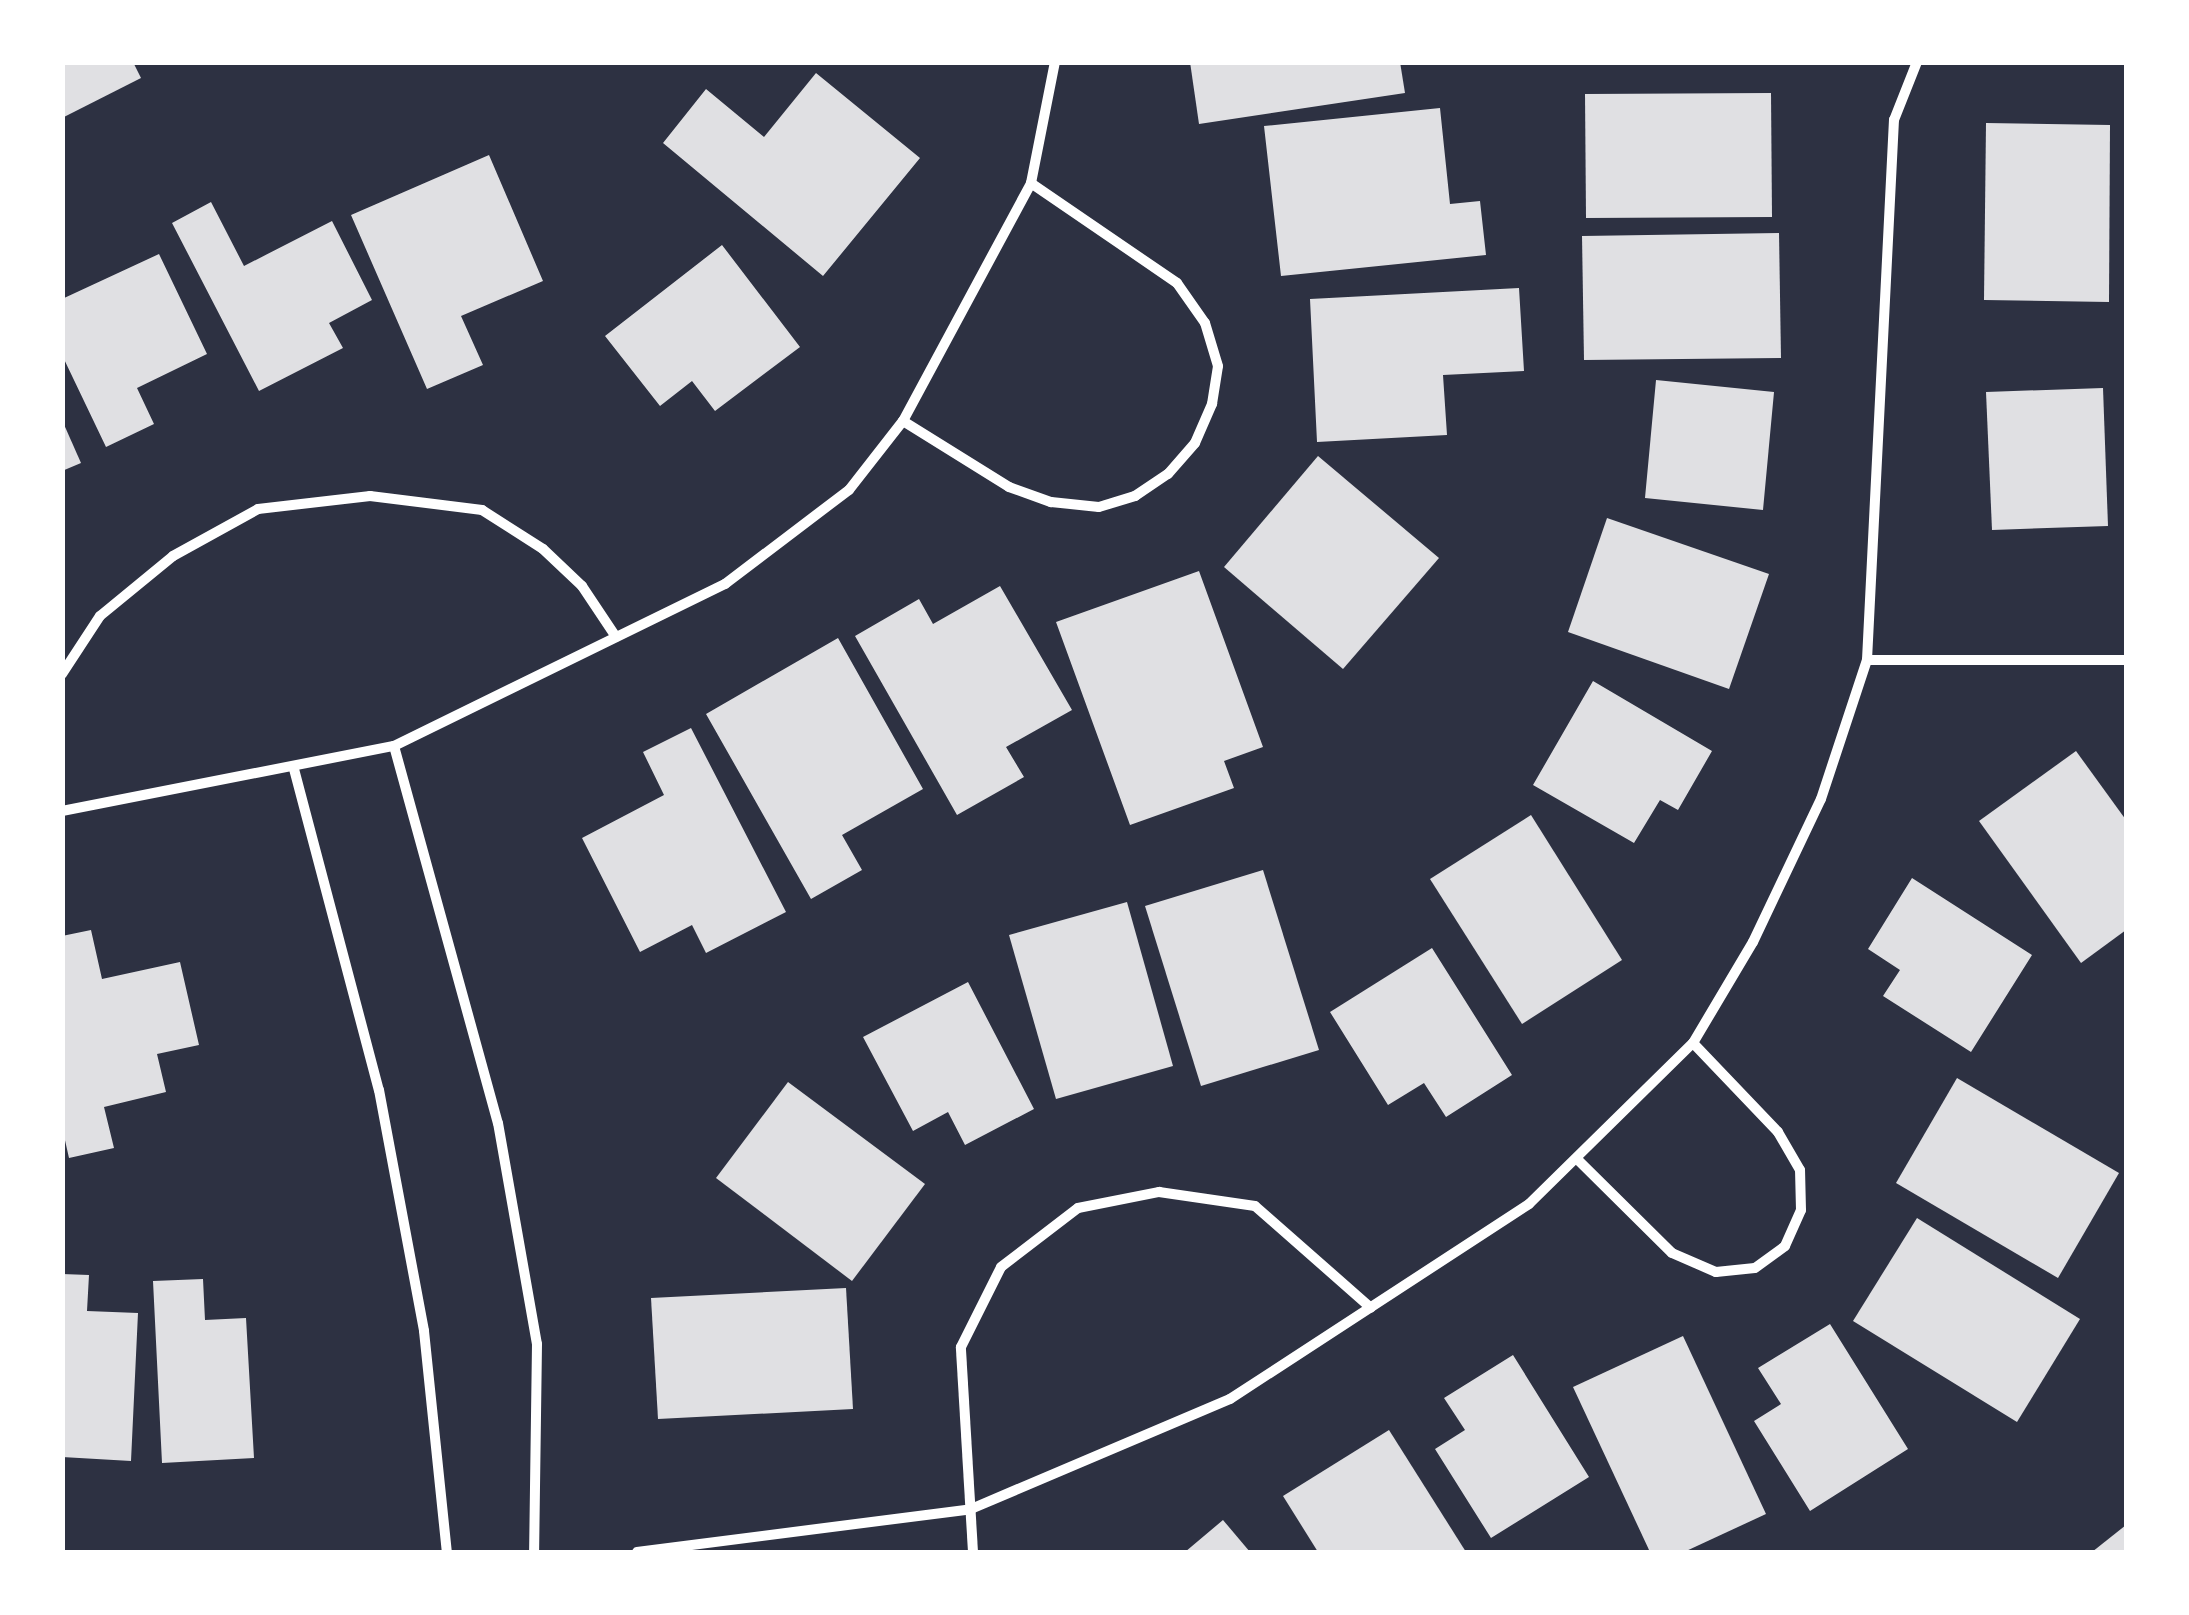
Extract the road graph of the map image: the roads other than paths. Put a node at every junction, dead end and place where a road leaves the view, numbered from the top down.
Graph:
1 (1055, 62) edge
2 (1917, 62) edge
3 (1031, 183) junction
4 (903, 421) junction
5 (616, 637) junction
6 (1867, 660) junction
7 (2126, 660) edge
8 (62, 674) edge
9 (394, 746) junction
10 (294, 769) junction
11 (62, 811) edge
12 (1693, 1043) junction
13 (1578, 1160) junction
14 (1371, 1308) junction
15 (971, 1509) junction
16 (447, 1552) edge
17 (534, 1552) edge
18 (637, 1552) edge
19 (972, 1552) edge

1 - 3 street
2 - 6 street
3 - 4 street
3 - 4 street
4 - 5 street
5 - 8 street
5 - 9 street
6 - 7 street
6 - 12 street
9 - 10 street
9 - 17 street
10 - 11 street
10 - 16 street
12 - 13 street
12 - 13 street
13 - 14 street
14 - 15 street
14 - 15 street
15 - 18 street
15 - 19 street

